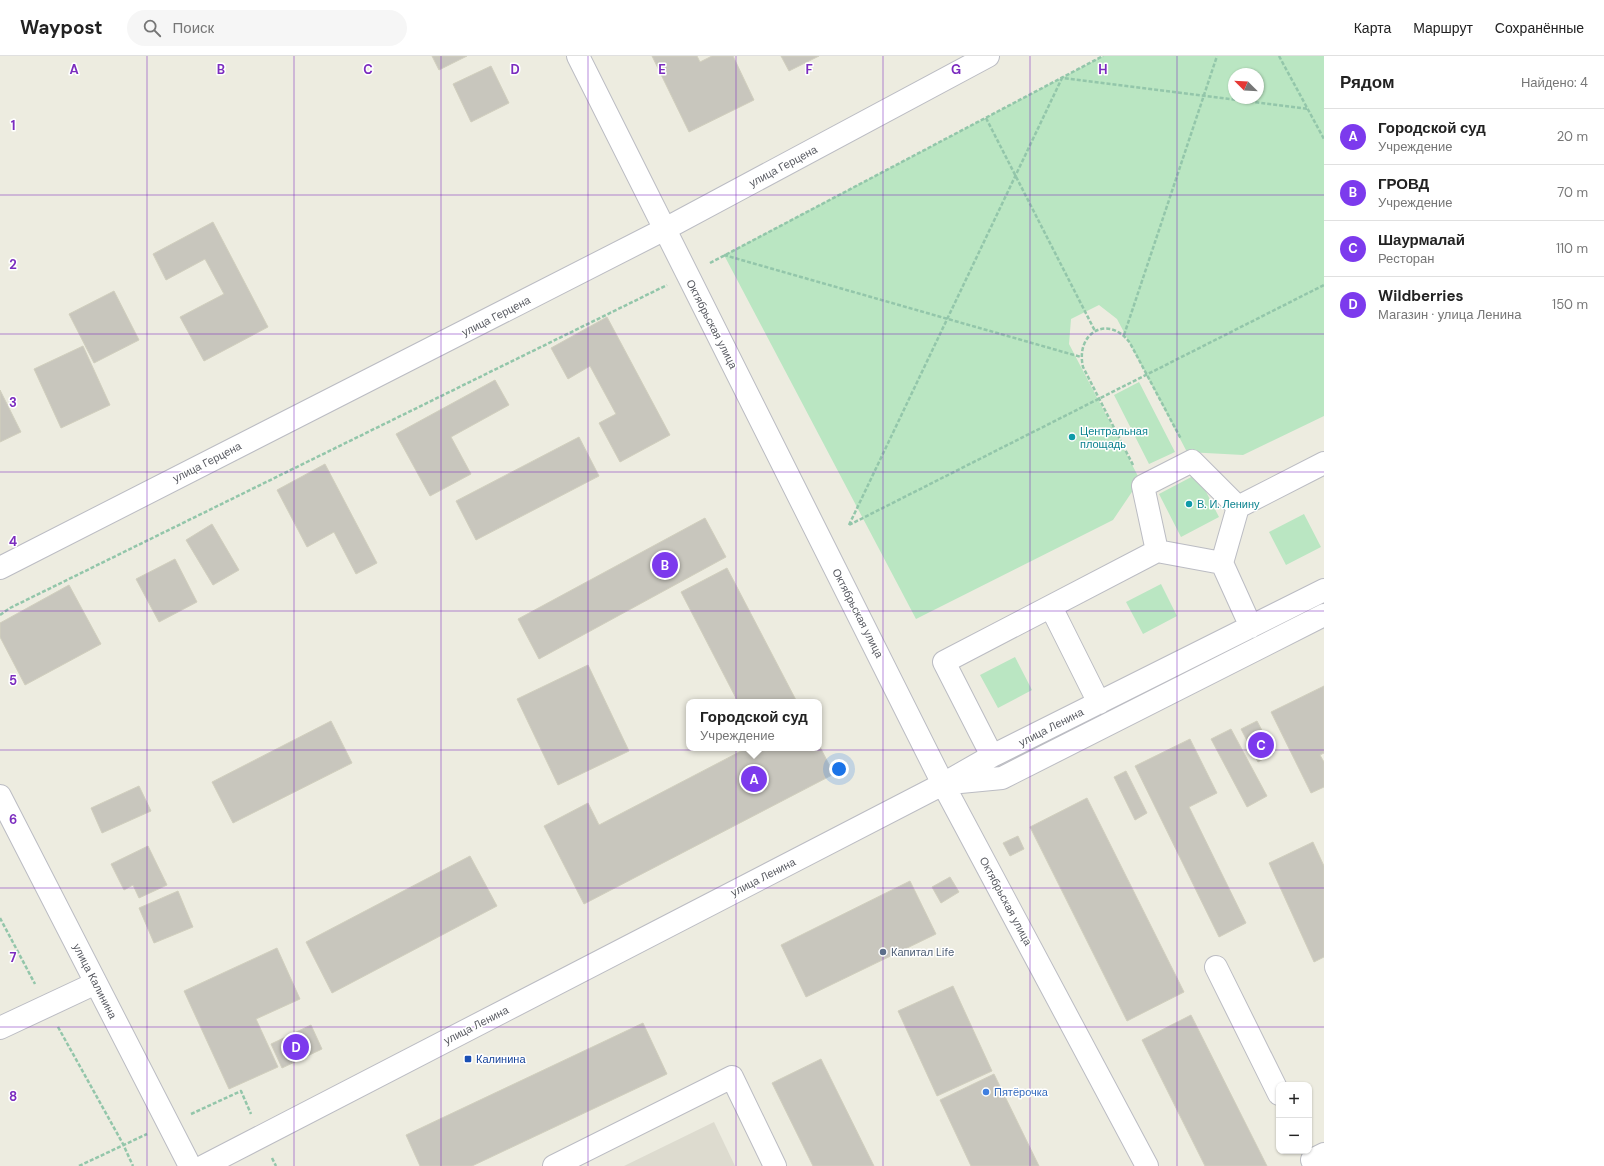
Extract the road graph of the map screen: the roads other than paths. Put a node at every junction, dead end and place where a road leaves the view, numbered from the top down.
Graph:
1 (578, 56) edge
2 (988, 56) edge
3 (665, 229) junction
4 (1324, 463) edge
5 (1238, 507) junction
6 (1157, 551) junction
7 (1222, 563) junction
8 (0, 568) edge
9 (1324, 590) edge
10 (1050, 607) junction
11 (1324, 615) edge
12 (1251, 627) junction
13 (1099, 703) junction
14 (992, 756) junction
15 (943, 784) junction
16 (0, 796) edge
17 (1216, 967) dead end
18 (96, 983) junction
19 (0, 1028) edge
20 (1276, 1088) edge
21 (190, 1166) edge
22 (204, 1166) edge
23 (554, 1166) edge
24 (775, 1166) edge
25 (1147, 1166) edge

1 - 3 street, Октябрьская улица
2 - 3 street, улица Герцена
3 - 8 street, улица Герцена
3 - 15 street, Октябрьская улица
4 - 5 street
5 - 6 street
5 - 7 street
6 - 7 street
6 - 10 street
7 - 12 street
9 - 12 street, улица Ленина
10 - 13 street
10 - 14 street
11 - 15 street
12 - 13 street, улица Ленина
13 - 14 street, улица Ленина
14 - 15 street, улица Ленина
15 - 22 street, улица Ленина
15 - 25 street, Октябрьская улица
16 - 18 street, улица Калинина
17 - 20 street
18 - 19 street
18 - 21 street, улица Калинина
23 - 24 street

